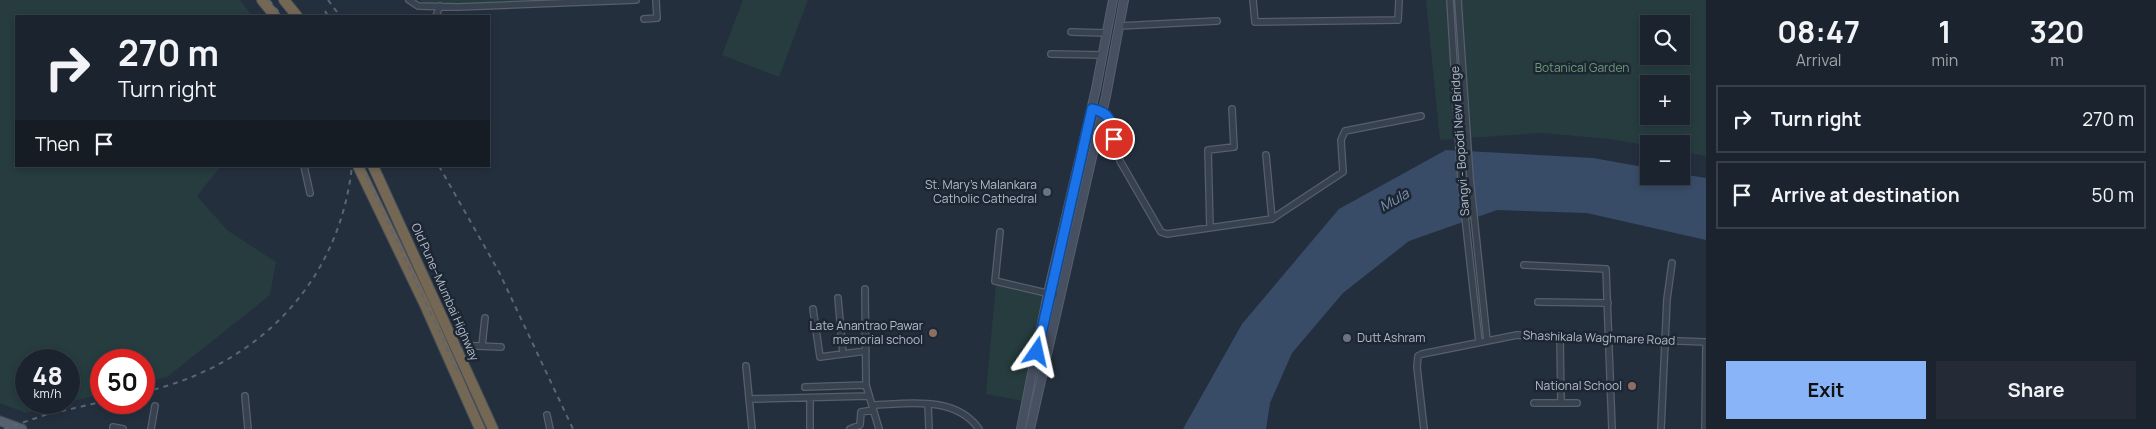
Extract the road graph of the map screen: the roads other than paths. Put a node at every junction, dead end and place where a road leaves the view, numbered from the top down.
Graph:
1 (262, 0) edge
2 (284, 0) edge
3 (409, 0) edge
4 (636, 0) edge
5 (656, 0) edge
6 (1113, 0) edge
7 (1124, 0) edge
8 (1253, 0) edge
9 (1399, 0) edge
10 (1450, 0) edge
11 (1458, 0) edge
12 (568, 1) edge
13 (481, 3) edge
14 (440, 6) junction
15 (275, 15) edge
16 (296, 15) edge
17 (436, 15) edge
18 (644, 19) dead end
19 (1217, 22) dead end
20 (1119, 26) junction
21 (1070, 32) dead end
22 (1106, 33) junction
23 (1051, 54) dead end
24 (1102, 55) junction
25 (1092, 109) junction
26 (1232, 109) dead end
27 (1102, 111) junction
28 (1422, 116) dead end
29 (1266, 155) dead end
30 (304, 167) edge
31 (358, 167) edge
32 (373, 167) edge
33 (310, 193) dead end
34 (1272, 220) junction
35 (1210, 228) junction
36 (1000, 232) dead end
37 (1672, 263) dead end
38 (1524, 265) dead end
39 (865, 289) dead end
40 (1048, 294) junction
41 (1059, 296) junction
42 (838, 298) dead end
43 (1538, 302) dead end
44 (1608, 303) junction
45 (813, 309) dead end
46 (485, 318) dead end
47 (1560, 336) junction
48 (1610, 338) junction
49 (1487, 340) junction
50 (1665, 340) junction
51 (1479, 342) junction
52 (1706, 342) edge
53 (455, 345) junction
54 (482, 346) junction
55 (501, 347) dead end
56 (866, 351) junction
57 (843, 354) junction
58 (746, 366) dead end
59 (866, 385) junction
60 (805, 387) dead end
61 (245, 396) dead end
62 (869, 396) junction
63 (749, 399) junction
64 (810, 399) junction
65 (1534, 403) dead end
66 (1561, 403) junction
67 (1577, 403) dead end
68 (928, 404) junction
69 (873, 408) junction
70 (154, 414) edge
71 (547, 414) dead end
72 (0, 420) edge
73 (113, 426) dead end
74 (18, 428) edge
75 (977, 428) edge
76 (123, 429) edge
77 (151, 429) edge
78 (248, 429) edge
79 (480, 429) edge
80 (493, 429) edge
81 (550, 429) edge
82 (752, 429) edge
83 (810, 429) edge
84 (850, 429) edge
85 (878, 429) edge
86 (929, 429) edge
87 (1021, 429) edge
88 (1030, 429) edge
89 (1424, 429) edge
90 (1612, 429) edge
91 (1661, 429) edge
92 (1705, 429) edge

1 - 15 highway
2 - 16 highway
3 - 14 street
4 - 12 street
5 - 18 street
6 - 22 main road
7 - 20 main road
8 - 9 street
10 - 51 street, Sangvi - Bopodi New Bridge
11 - 49 street, Sangvi - Bopodi New Bridge
12 - 13 street
13 - 14 street
14 - 17 street
19 - 20 street
20 - 27 main road
21 - 22 street
22 - 24 main road
23 - 24 street
24 - 25 main road
25 - 27 street
25 - 40 main road
26 - 35 street
27 - 35 street
27 - 41 main road
28 - 34 street
29 - 34 street
30 - 33 street
31 - 79 highway, Old Pune–Mumbai Highway
32 - 53 highway, Old Pune–Mumbai Highway
34 - 35 street
36 - 40 street
37 - 50 street
38 - 44 street
39 - 56 street
40 - 41 street
40 - 87 main road
41 - 88 main road
42 - 57 street
43 - 44 street
44 - 48 street
45 - 57 street
46 - 54 street
47 - 48 street, Shashikala Waghmare Road
47 - 49 street, Shashikala Waghmare Road
47 - 66 street
48 - 50 street, Shashikala Waghmare Road
48 - 90 street
49 - 51 street, Shashikala Waghmare Road
50 - 52 street, Shashikala Waghmare Road
50 - 91 street
51 - 89 street, Shashikala Waghmare Road
52 - 92 street
53 - 54 street
53 - 80 highway, Old Pune–Mumbai Highway
54 - 55 street
56 - 57 street
56 - 59 street
58 - 63 street
59 - 60 street
59 - 62 street
61 - 78 street
62 - 64 street
62 - 69 street
63 - 64 street
63 - 82 street
64 - 83 street
65 - 66 street
66 - 67 street
68 - 69 street
68 - 75 street
68 - 86 street
69 - 84 street
69 - 85 street
70 - 77 street
71 - 81 street
72 - 74 main road
73 - 76 street

